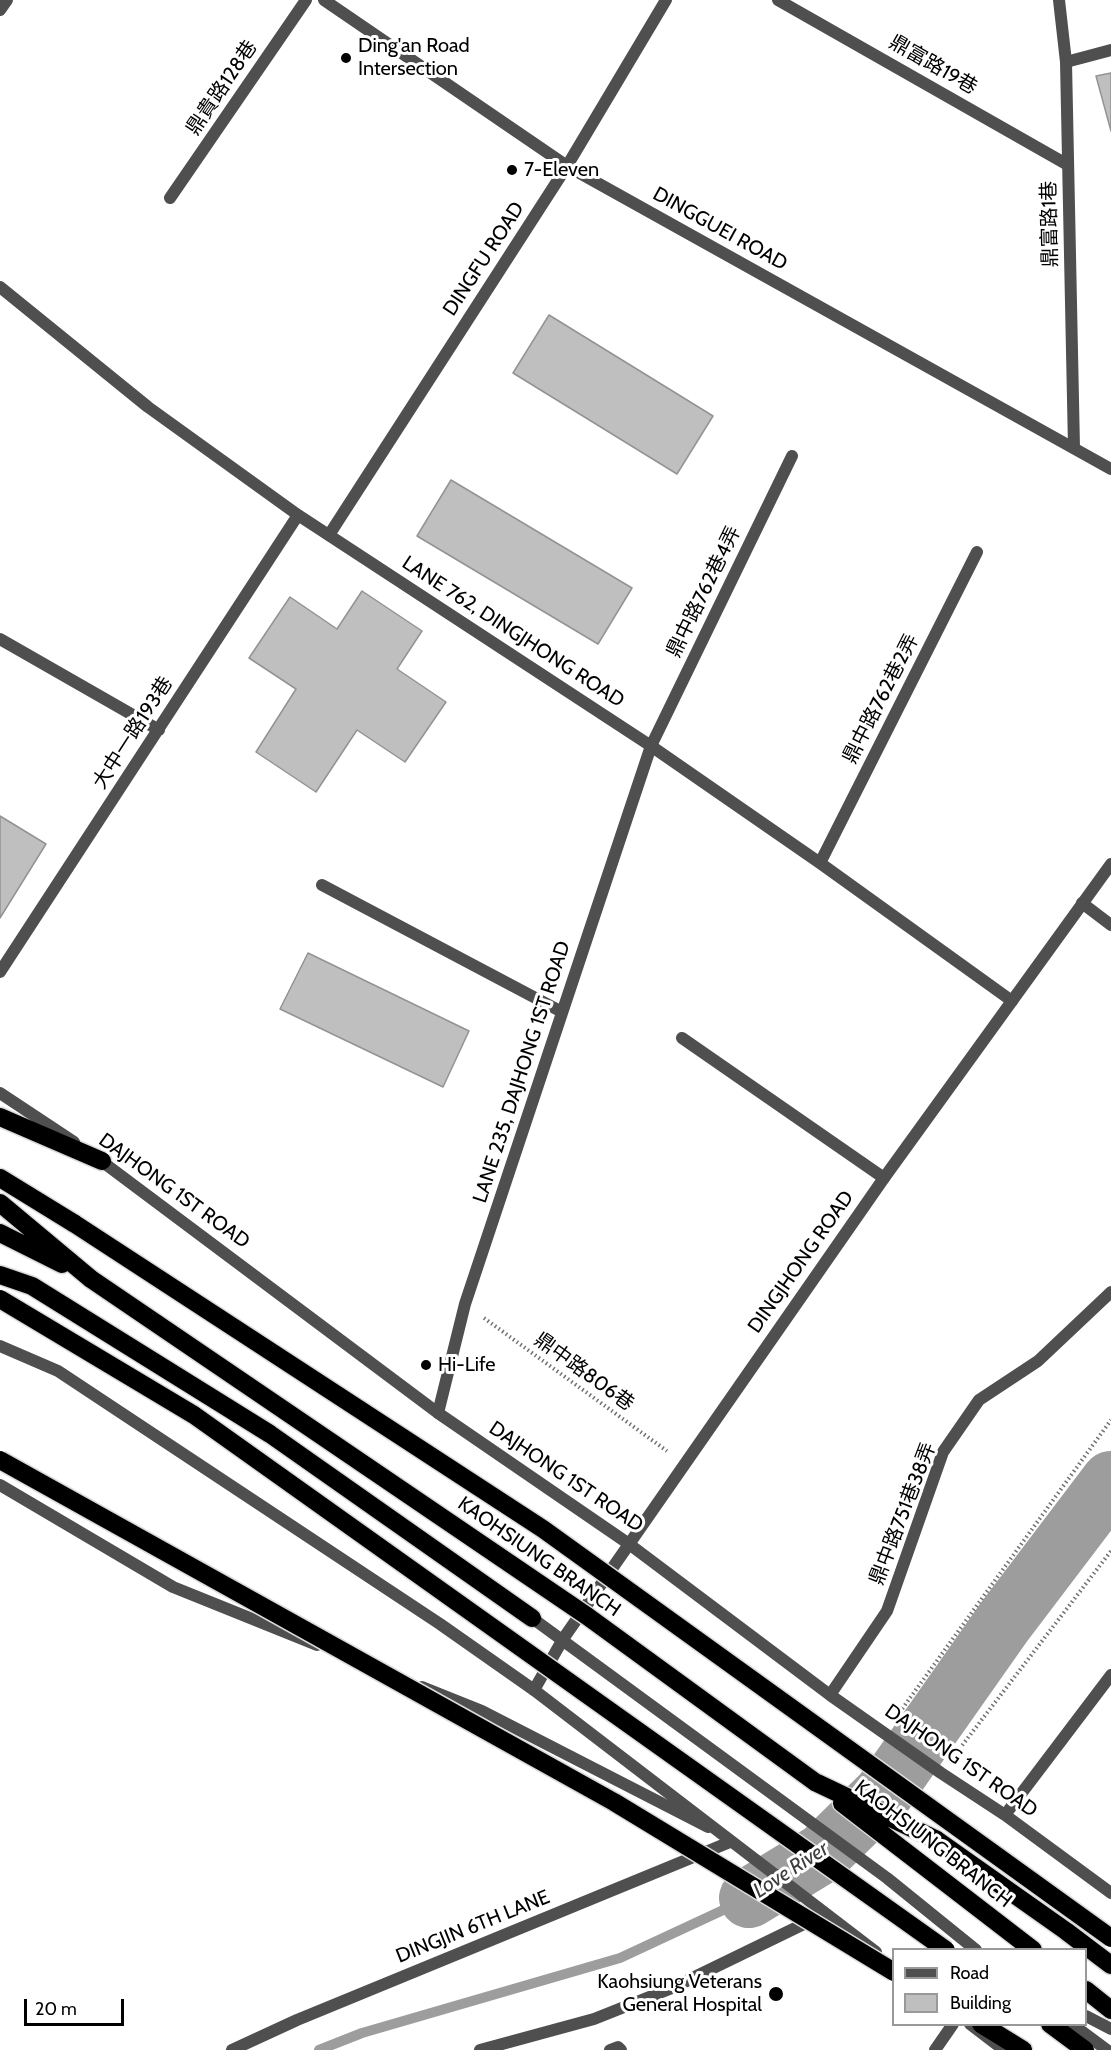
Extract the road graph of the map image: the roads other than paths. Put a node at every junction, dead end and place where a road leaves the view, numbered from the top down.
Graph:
1 (7, 0) edge
2 (306, 0) edge
3 (324, 0) edge
4 (666, 0) edge
5 (778, 0) edge
6 (1059, 0) edge
7 (0, 10) edge
8 (1111, 50) edge
9 (1066, 62) junction
10 (1068, 165) junction
11 (567, 166) junction
12 (170, 198) dead end
13 (0, 287) edge
14 (1074, 448) junction
15 (792, 456) dead end
16 (1111, 469) edge
17 (298, 515) junction
18 (329, 535) junction
19 (977, 552) dead end
20 (0, 639) edge
21 (159, 730) junction
22 (651, 746) junction
23 (820, 863) junction
24 (1111, 864) edge
25 (322, 885) dead end
26 (1082, 903) junction
27 (1111, 925) edge
28 (0, 972) edge
29 (1012, 1001) junction
30 (562, 1012) junction
31 (682, 1038) dead end
32 (0, 1093) edge
33 (0, 1117) edge
34 (102, 1161) junction
35 (0, 1178) edge
36 (884, 1178) junction
37 (0, 1203) edge
38 (0, 1233) edge
39 (0, 1275) edge
40 (91, 1279) junction
41 (1111, 1293) edge
42 (0, 1299) edge
43 (0, 1346) edge
44 (438, 1413) junction
45 (0, 1460) edge
46 (0, 1485) edge
47 (629, 1544) junction
48 (532, 1618) joint
49 (563, 1639) junction
50 (1111, 1676) edge
51 (534, 1690) junction
52 (830, 1695) junction
53 (815, 1782) junction
54 (1005, 1815) junction
55 (718, 1832) junction
56 (731, 1843) junction
57 (1111, 1893) edge
58 (824, 1913) junction
59 (1111, 1938) edge
60 (943, 1948) edge
61 (973, 1948) edge
62 (1030, 1948) edge
63 (892, 1964) edge
64 (1111, 1965) edge
65 (892, 1971) edge
66 (1087, 1991) edge
67 (1111, 2010) edge
68 (1087, 2017) edge
69 (952, 2026) edge
70 (971, 2026) edge
71 (983, 2026) edge
72 (1051, 2026) edge
73 (1073, 2026) edge
74 (1111, 2029) edge
75 (998, 2048) edge
76 (232, 2050) edge
77 (480, 2050) edge
78 (610, 2050) edge
79 (621, 2050) edge
80 (935, 2050) edge
81 (1023, 2050) edge
82 (1085, 2050) edge
83 (1107, 2050) edge

1 - 7 street
2 - 12 street, 鼎貴路128巷
3 - 11 street, DINGGUEI ROAD
4 - 11 street, DINGFU ROAD
5 - 10 street, 鼎富路19巷
6 - 9 street, 鼎富路1巷
8 - 9 street
9 - 10 street, 鼎富路1巷
10 - 14 street, 鼎富路1巷
11 - 14 street, DINGGUEI ROAD
11 - 18 street, DINGFU ROAD
13 - 17 street, LANE 762, DINGJHONG ROAD
14 - 16 street, DINGGUEI ROAD
15 - 22 street, 鼎中路762巷4弄
17 - 18 street, LANE 762, DINGJHONG ROAD
17 - 21 street, 大中一路193巷
18 - 22 street, LANE 762, DINGJHONG ROAD
19 - 23 street, 鼎中路762巷2弄
20 - 21 street
21 - 28 street, 大中一路193巷
22 - 23 street, LANE 762, DINGJHONG ROAD
22 - 30 street, LANE 235, DAJHONG 1ST ROAD
23 - 29 street, LANE 762, DINGJHONG ROAD
24 - 26 street, DINGJHONG ROAD
25 - 30 street
26 - 27 street
26 - 29 street, DINGJHONG ROAD
29 - 36 street, DINGJHONG ROAD
30 - 44 street, LANE 235, DAJHONG 1ST ROAD
31 - 36 street
32 - 34 street, DAJHONG 1ST ROAD
33 - 34 highway
34 - 44 street, DAJHONG 1ST ROAD
35 - 59 highway, bridge
36 - 47 street, DINGJHONG ROAD
37 - 40 highway
38 - 40 highway, KAOHSIUNG BRANCH
39 - 48 highway
40 - 53 highway, KAOHSIUNG BRANCH, bridge
41 - 52 street, 鼎中路751巷38弄
42 - 60 highway, bridge
43 - 51 street
44 - 47 street, DAJHONG 1ST ROAD
45 - 65 highway, bridge
46 - 55 street
47 - 49 street, DINGJHONG ROAD
47 - 52 street, DAJHONG 1ST ROAD
48 - 49 street
49 - 51 street, DINGJHONG ROAD
49 - 61 street
50 - 54 street
51 - 55 street
52 - 54 street, DAJHONG 1ST ROAD
53 - 62 highway, KAOHSIUNG BRANCH
53 - 64 highway
54 - 57 street, DAJHONG 1ST ROAD
55 - 56 street
56 - 58 street
56 - 76 street, DINGJIN 6TH LANE
58 - 63 street
58 - 77 street
66 - 67 highway
68 - 74 street
69 - 80 street
70 - 75 street
71 - 81 highway
72 - 82 highway
73 - 83 street
78 - 79 street

